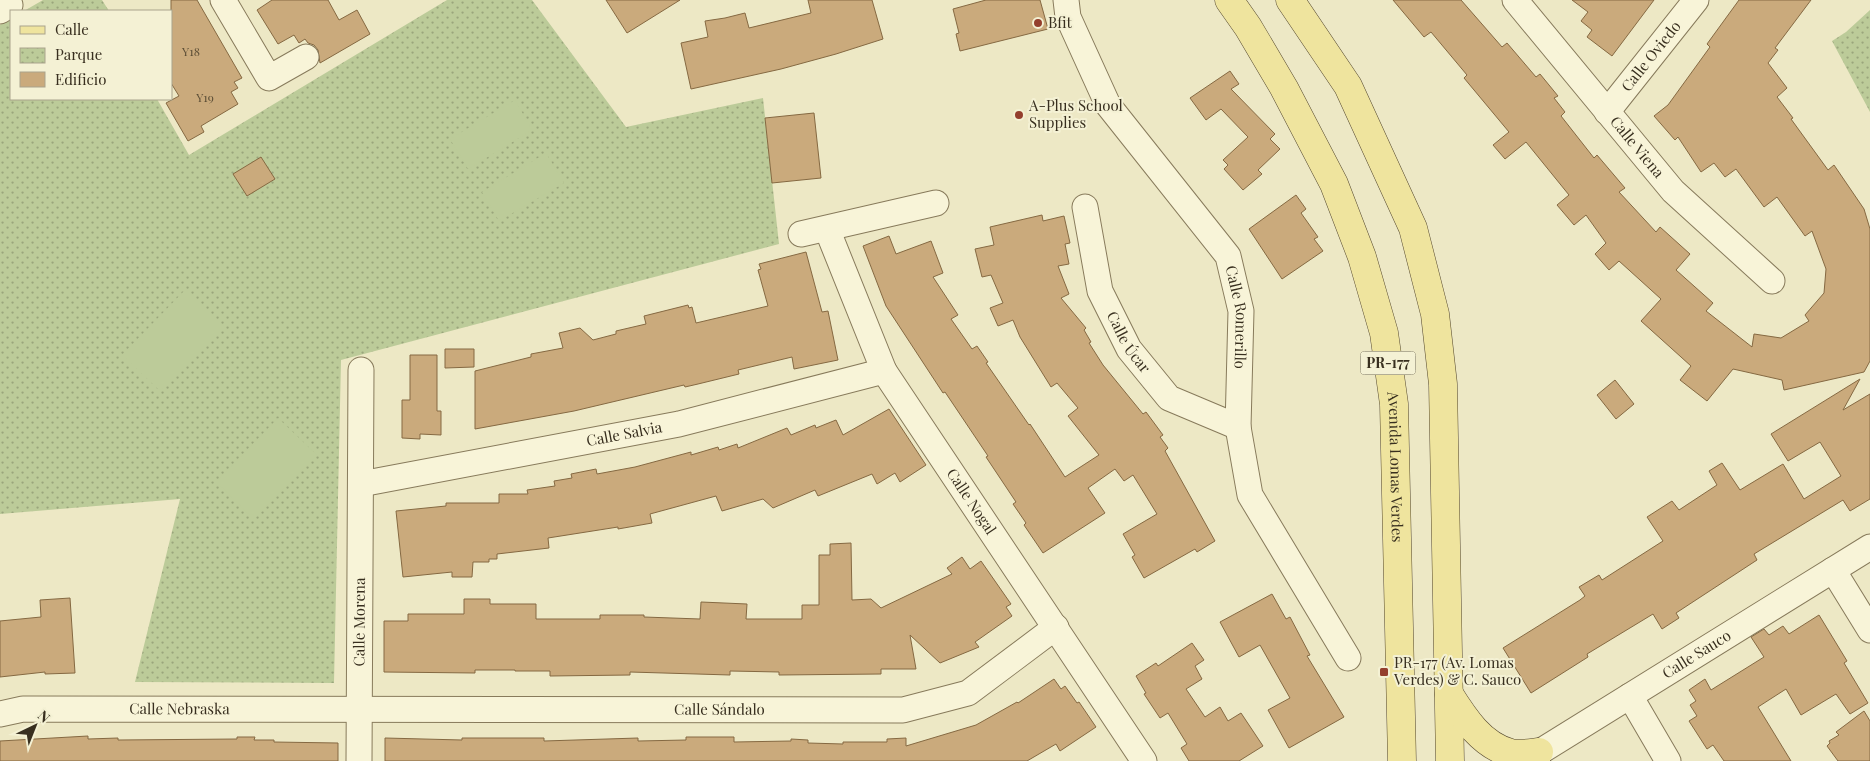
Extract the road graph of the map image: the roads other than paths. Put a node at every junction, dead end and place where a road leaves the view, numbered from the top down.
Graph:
1 (223, 0) edge
2 (1066, 0) edge
3 (1229, 0) edge
4 (1290, 0) edge
5 (1515, 0) edge
6 (1696, 0) edge
7 (306, 57) dead end
8 (1607, 112) junction
9 (936, 204) dead end
10 (1085, 207) dead end
11 (828, 228) junction
12 (802, 234) dead end
13 (1772, 281) dead end
14 (361, 370) dead end
15 (884, 371) junction
16 (1238, 427) junction
17 (361, 484) junction
18 (1870, 547) edge
19 (1833, 570) junction
20 (1056, 627) junction
21 (1870, 630) edge
22 (1348, 658) dead end
23 (1449, 694) junction
24 (1630, 696) junction
25 (359, 709) junction
26 (0, 714) edge
27 (1532, 757) edge
28 (359, 761) edge
29 (1144, 761) edge
30 (1402, 761) edge
31 (1450, 761) edge
32 (1668, 761) edge

1 - 7 street
2 - 16 street, Calle Romerillo
3 - 30 main road, Avenida Lomas Verdes / PR-177
4 - 23 main road
5 - 8 street, Calle Viena
6 - 8 street, Calle Oviedo
8 - 13 street, Calle Viena
9 - 11 street
10 - 16 street, Calle Úcar
11 - 12 street
11 - 15 street, Calle Nogal
14 - 17 street, Calle Morena
15 - 17 street, Calle Salvia
15 - 20 street, Calle Nogal
16 - 22 street, Calle Romerillo
17 - 25 street, Calle Morena
18 - 19 street, Calle Sauco
19 - 21 street
19 - 24 street, Calle Sauco
20 - 25 street, Calle Sándalo
20 - 29 street, Calle Nogal
23 - 27 main road
23 - 31 main road
24 - 27 street, Calle Sauco
24 - 32 street
25 - 26 street, Calle Nebraska
25 - 28 street, Calle Morena

